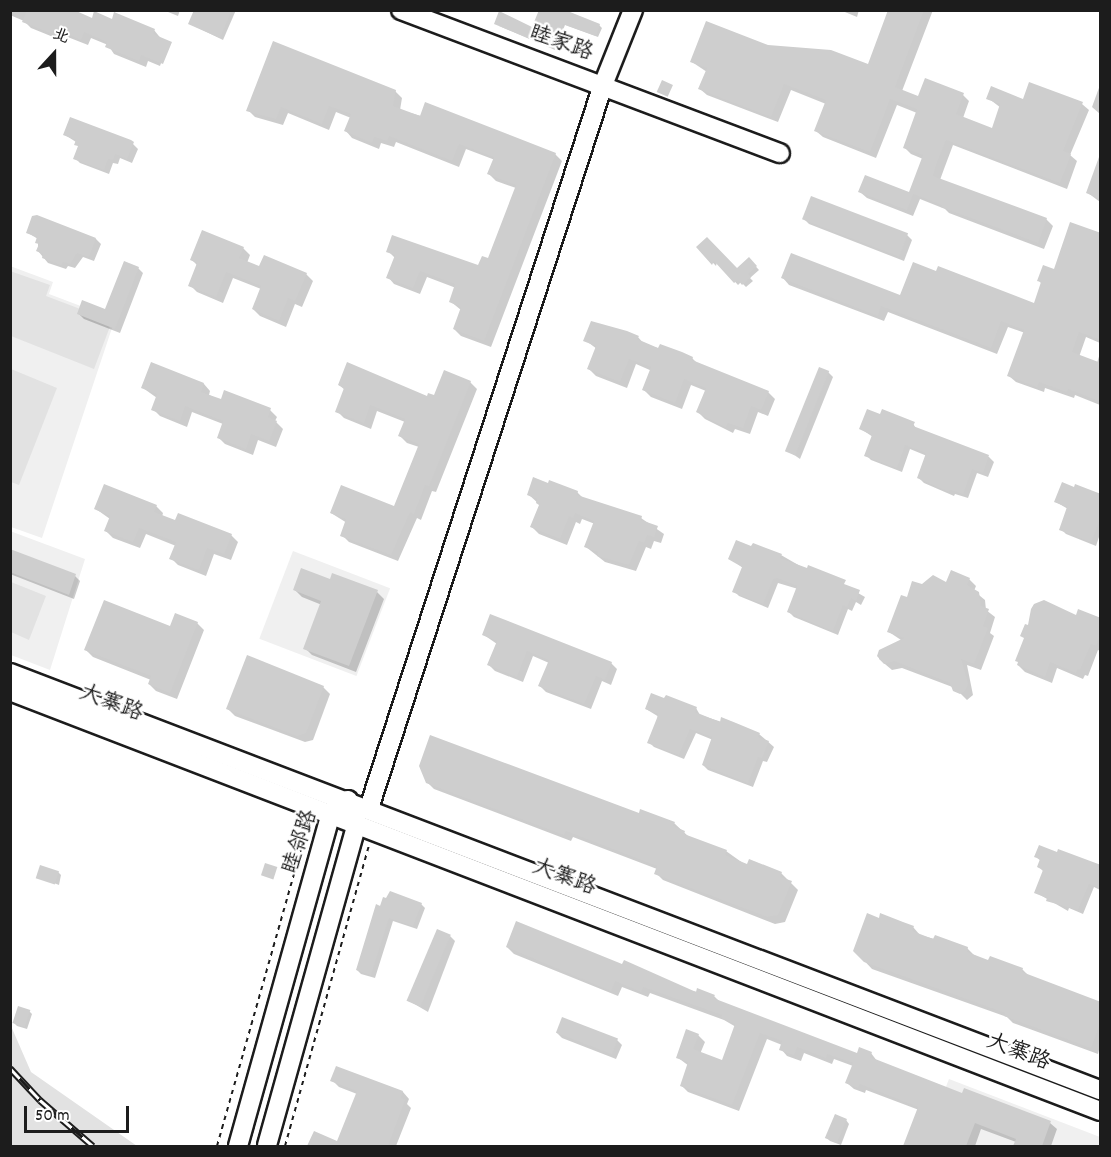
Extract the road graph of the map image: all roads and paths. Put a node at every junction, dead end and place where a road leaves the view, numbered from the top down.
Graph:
1 (401, 10) edge
2 (633, 10) edge
3 (603, 85) junction
4 (780, 153) dead end
5 (10, 673) edge
6 (10, 691) edge
7 (348, 800) junction
8 (313, 806) junction
9 (369, 808) junction
10 (331, 813) junction
11 (365, 827) junction
12 (1101, 1090) edge
13 (1101, 1110) edge
14 (218, 1146) edge
15 (238, 1146) edge
16 (267, 1146) edge
17 (285, 1146) edge

1 - 3 main road, 睦家路
2 - 3 main road
3 - 4 main road, 睦家路
3 - 9 main road
5 - 7 main road, 大寨路
6 - 8 main road, 大寨路
7 - 9 main road, 大寨路
7 - 10 main road, 睦邻路
7 - 11 main road, 睦邻路
8 - 10 main road, 大寨路
8 - 14 path
9 - 12 main road, 大寨路
10 - 11 main road, 大寨路
10 - 15 main road, 睦邻路
11 - 13 main road, 大寨路
11 - 16 main road
11 - 17 path

